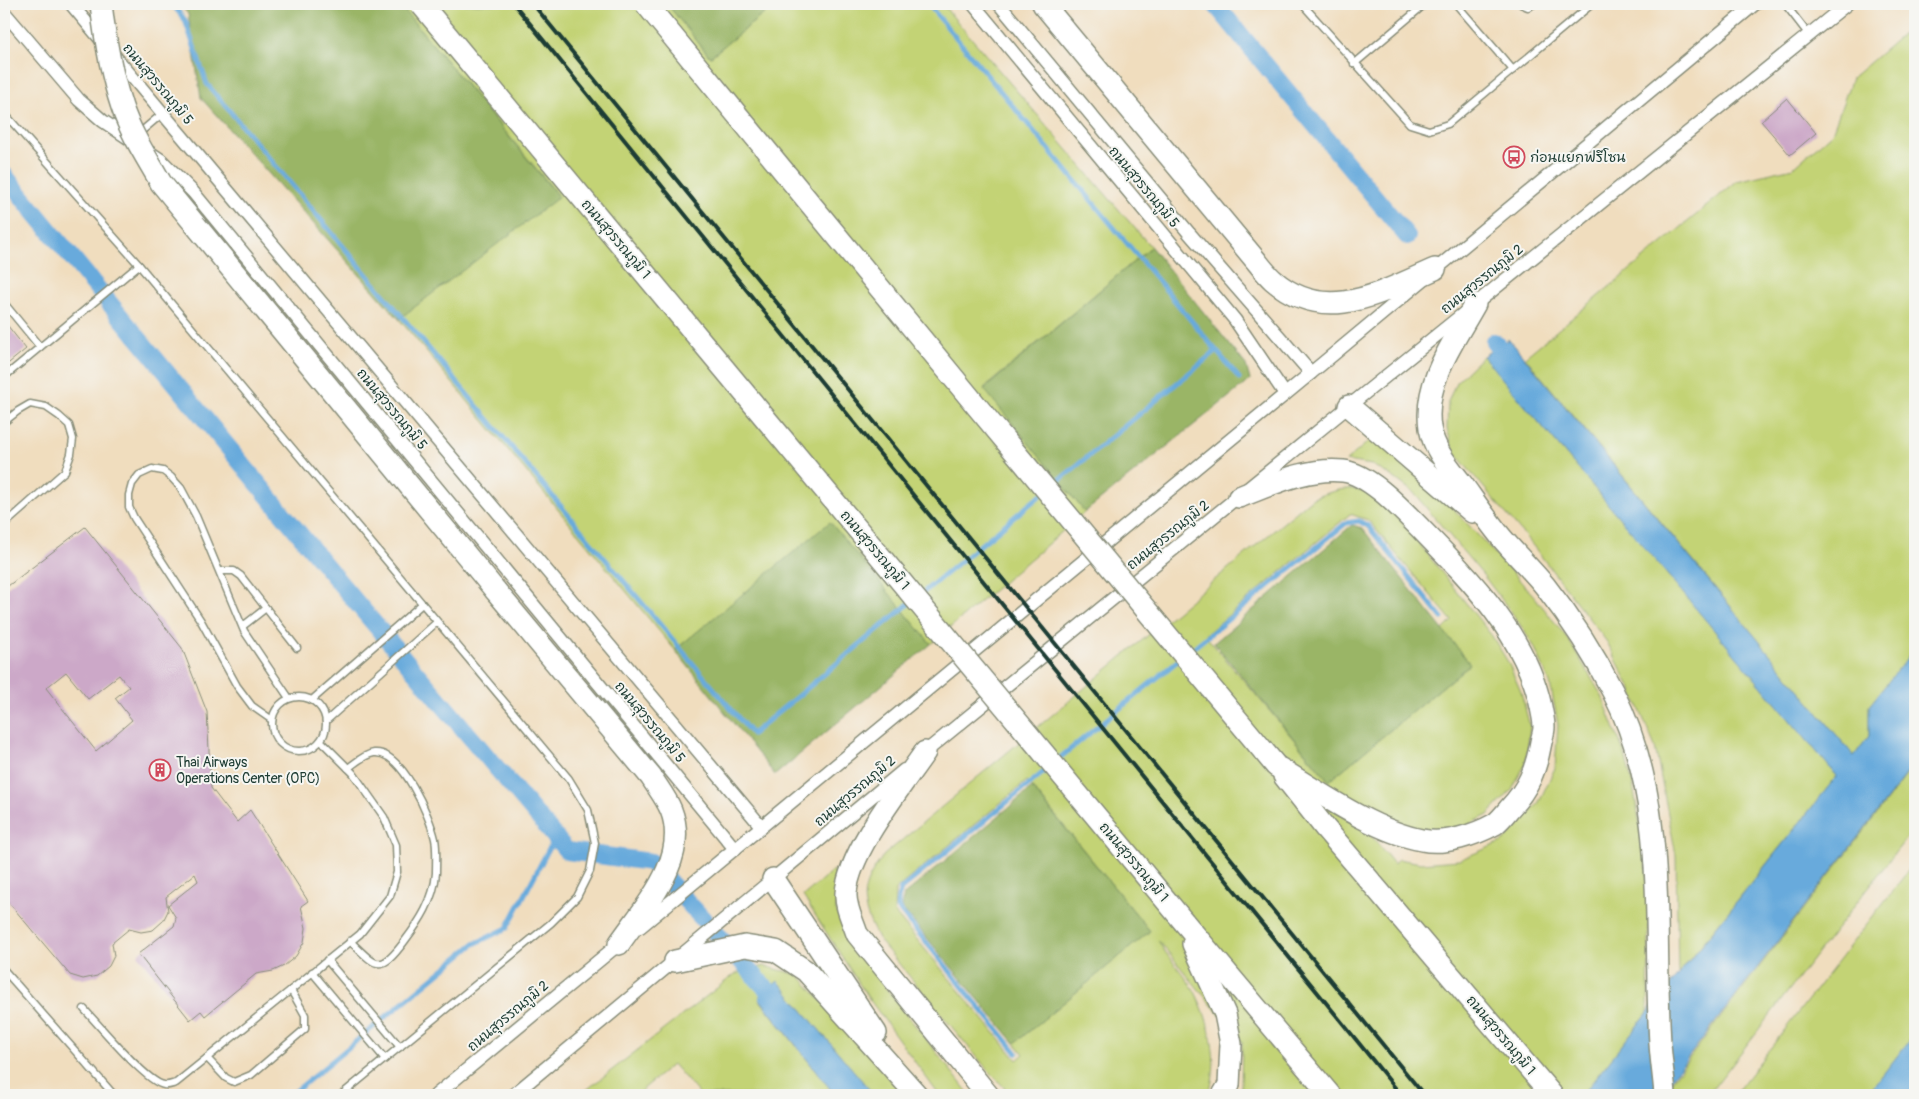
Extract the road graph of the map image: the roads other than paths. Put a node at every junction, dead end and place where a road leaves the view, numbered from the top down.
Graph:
1 (71, 4) edge
2 (101, 4) edge
3 (421, 4) edge
4 (646, 4) edge
5 (974, 4) edge
6 (999, 4) edge
7 (1043, 4) edge
8 (1304, 4) edge
9 (1425, 4) edge
10 (1456, 4) edge
11 (1521, 4) edge
12 (1534, 4) edge
13 (1592, 4) edge
14 (1755, 4) edge
15 (1785, 4) edge
16 (1848, 4) edge
17 (4, 12) edge
18 (1809, 35) junction
19 (1354, 64) junction
20 (1513, 70) junction
21 (4, 112) edge
22 (163, 113) junction
23 (131, 141) junction
24 (139, 265) junction
25 (1435, 269) junction
26 (4, 302) edge
27 (1475, 304) junction
28 (40, 347) junction
29 (1312, 373) junction
30 (4, 377) edge
31 (1285, 394) junction
32 (1349, 406) junction
33 (4, 422) edge
34 (1238, 497) junction
35 (4, 525) edge
36 (1501, 538) junction
37 (220, 571) junction
38 (422, 604) junction
39 (266, 608) junction
40 (437, 622) junction
41 (243, 626) junction
42 (297, 648) dead end
43 (289, 698) junction
44 (312, 700) junction
45 (272, 720) junction
46 (326, 720) junction
47 (321, 741) junction
48 (925, 752) junction
49 (1276, 766) junction
50 (348, 768) junction
51 (761, 826) junction
52 (735, 849) junction
53 (773, 879) junction
54 (1184, 922) junction
55 (350, 941) junction
56 (619, 944) junction
57 (327, 960) junction
58 (675, 961) junction
59 (4, 970) edge
60 (312, 972) junction
61 (290, 990) junction
62 (84, 1009) dead end
63 (400, 1047) junction
64 (207, 1058) junction
65 (385, 1059) junction
66 (114, 1095) edge
67 (341, 1095) edge
68 (436, 1095) edge
69 (512, 1095) edge
70 (917, 1095) edge
71 (988, 1095) edge
72 (1223, 1095) edge
73 (1330, 1095) edge
74 (1552, 1095) edge
75 (1666, 1095) edge

1 - 22 street, ถนนสุวรรณภูมิ 5
2 - 56 highway, bridge
3 - 54 highway, ถนนสุวรรณภูมิ 1, bridge
4 - 49 highway, ถนนสุวรรณภูมิ 1, bridge
5 - 31 street, ถนนสุวรรณภูมิ 5
6 - 29 street, ถนนสุวรรณภูมิ 5
7 - 25 highway
8 - 19 lane
9 - 19 lane
10 - 20 lane
11 - 12 lane
13 - 20 lane
14 - 25 street, ถนนสุวรรณภูมิ 2
15 - 18 lane
16 - 18 street, ถนนสุวรรณภูมิ 2
17 - 23 street, ถนนสุวรรณภูมิ 5
18 - 27 street, ถนนสุวรรณภูมิ 2
19 - 20 lane
21 - 24 lane
22 - 23 lane
22 - 51 street, ถนนสุวรรณภูมิ 5
23 - 52 street, ถนนสุวรรณภูมิ 5
24 - 28 lane
24 - 38 lane
25 - 29 street, ถนนสุวรรณภูมิ 2
26 - 28 lane
27 - 32 street, ถนนสุวรรณภูมิ 2
27 - 36 highway
28 - 30 lane
29 - 31 street, ถนนสุวรรณภูมิ 2
31 - 51 street, ถนนสุวรรณภูมิ 2
32 - 34 street, ถนนสุวรรณภูมิ 2
32 - 36 highway
33 - 35 lane
34 - 48 street, ถนนสุวรรณภูมิ 2
34 - 49 highway
36 - 75 highway
37 - 39 lane
37 - 41 lane
37 - 45 lane
38 - 40 lane
38 - 44 lane
39 - 41 lane
39 - 42 lane
40 - 46 lane
40 - 63 lane
41 - 43 lane
43 - 44 lane
43 - 45 lane
44 - 46 lane
45 - 47 lane
46 - 47 lane
47 - 50 lane
48 - 53 street, ถนนสุวรรณภูมิ 2
48 - 71 highway
49 - 74 highway, ถนนสุวรรณภูมิ 1
50 - 55 lane
50 - 55 lane
51 - 52 street, ถนนสุวรรณภูมิ 2
52 - 56 street, ถนนสุวรรณภูมิ 2
53 - 58 street, ถนนสุวรรณภูมิ 2
53 - 70 highway
54 - 72 highway
54 - 73 highway, ถนนสุวรรณภูมิ 1
55 - 57 lane
56 - 68 street, ถนนสุวรรณภูมิ 2
57 - 60 lane
57 - 63 lane
58 - 69 street, ถนนสุวรรณภูมิ 2
58 - 70 highway
59 - 66 lane
60 - 61 lane
60 - 65 lane
61 - 64 lane
61 - 64 lane
62 - 64 lane
63 - 65 lane
65 - 67 lane

